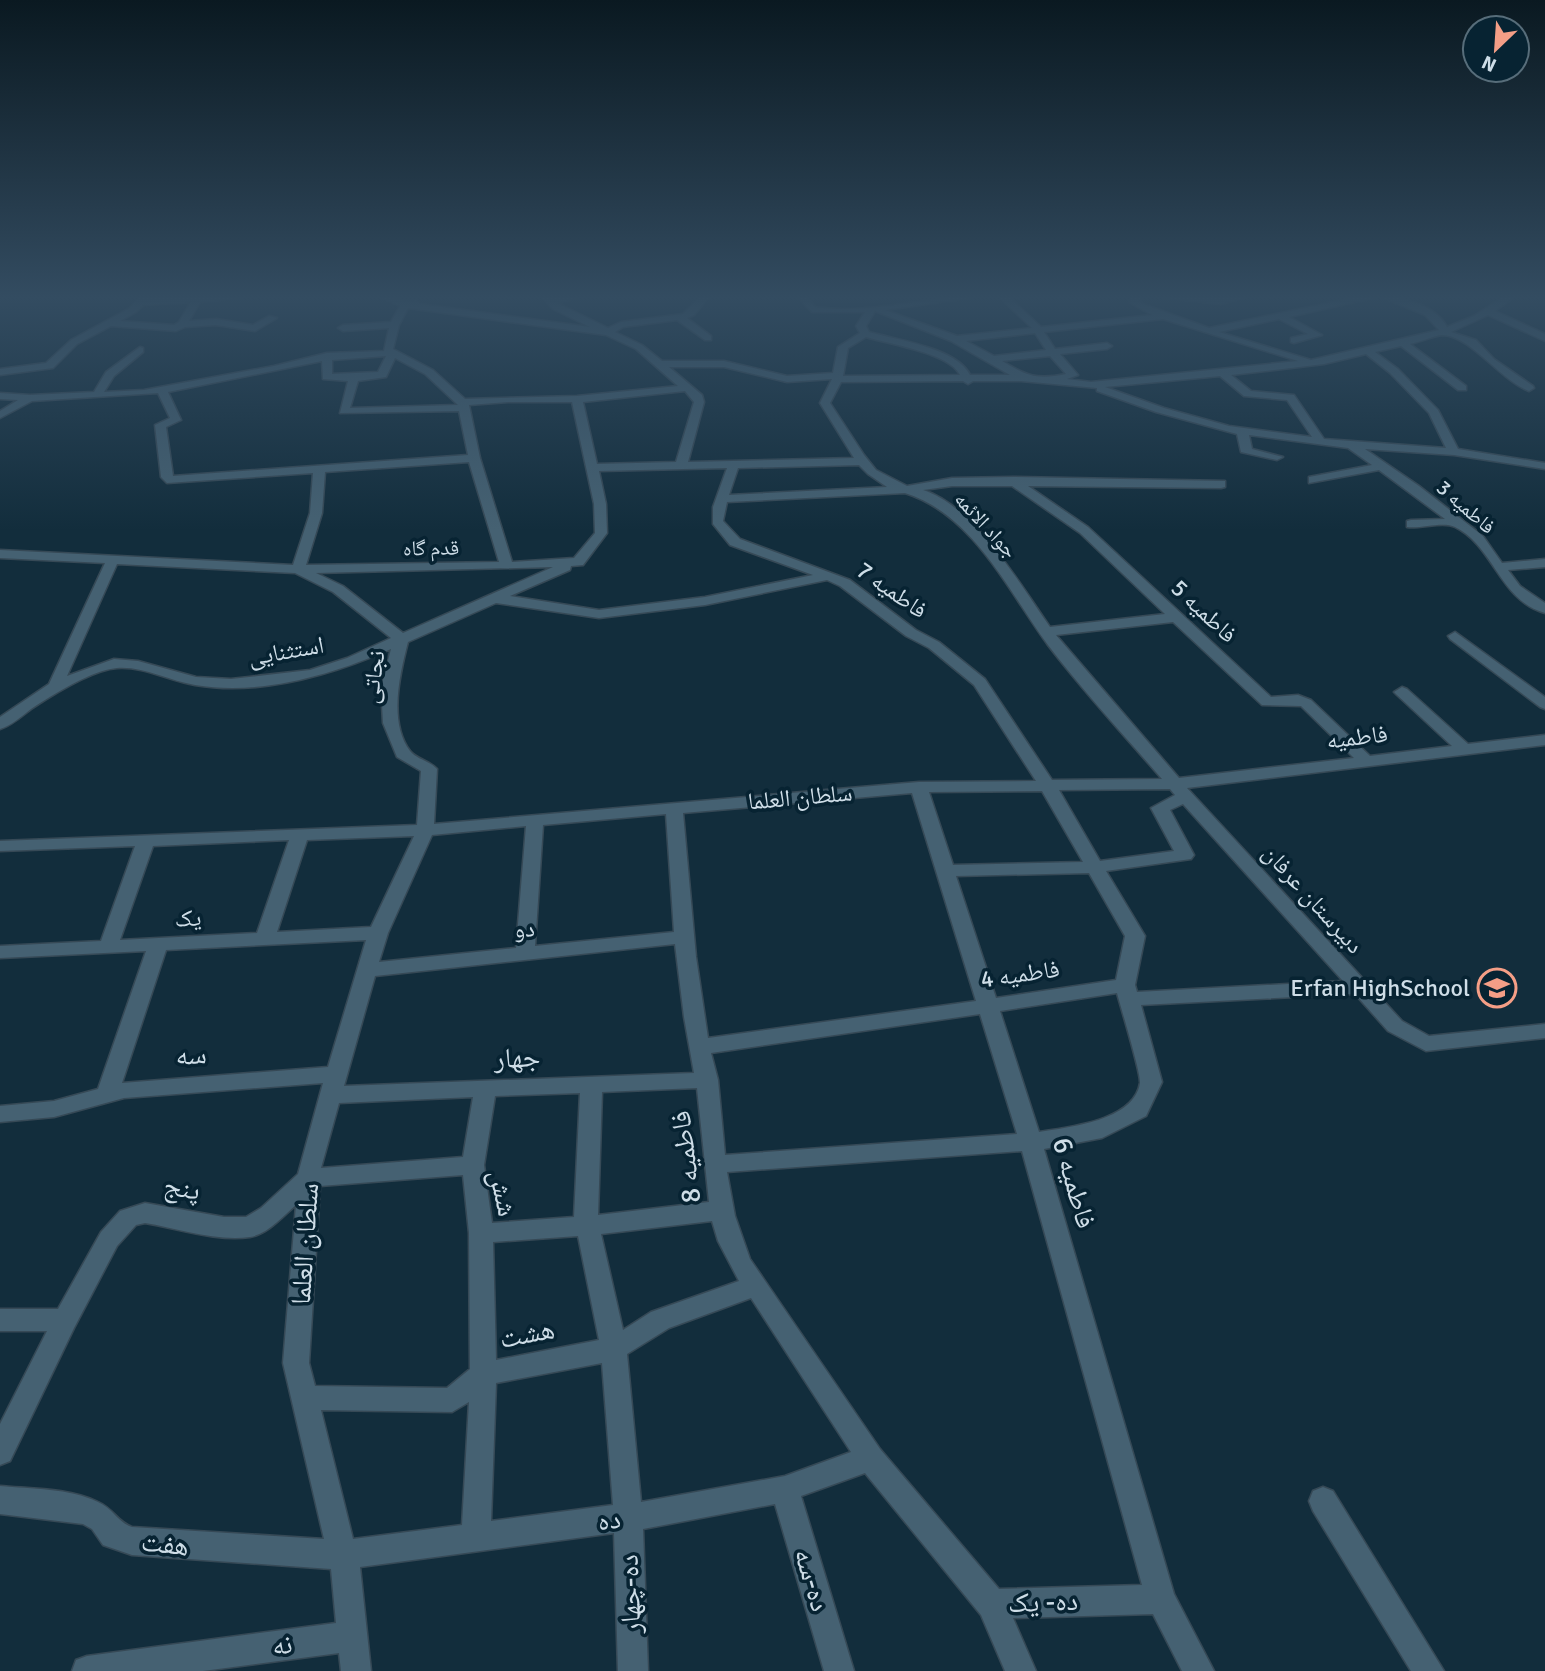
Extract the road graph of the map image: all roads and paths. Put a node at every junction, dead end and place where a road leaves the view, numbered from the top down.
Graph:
1 (109, 375) edge
2 (235, 375) edge
3 (327, 375) edge
4 (382, 375) edge
5 (432, 375) edge
6 (672, 375) edge
7 (770, 375) edge
8 (838, 375) edge
9 (965, 375) edge
10 (1016, 375) edge
11 (1073, 375) edge
12 (1200, 375) edge
13 (1224, 375) edge
14 (1398, 375) edge
15 (1445, 375) edge
16 (1509, 375) edge
17 (354, 378) junction
18 (837, 378) junction
19 (1021, 379) junction
20 (968, 381) junction
21 (1042, 381) junction
22 (1091, 385) junction
23 (687, 388) junction
24 (1462, 388) dead end
25 (1528, 388) dead end
26 (162, 390) junction
27 (97, 395) junction
28 (0, 396) edge
29 (30, 398) junction
30 (577, 399) junction
31 (464, 405) junction
32 (0, 415) edge
33 (1242, 431) junction
34 (1321, 443) junction
35 (1350, 445) junction
36 (1454, 453) junction
37 (1277, 457) dead end
38 (474, 458) junction
39 (861, 461) junction
40 (734, 463) junction
41 (682, 464) junction
42 (1382, 466) junction
43 (1545, 466) edge
44 (592, 468) junction
45 (319, 471) junction
46 (1313, 480) dead end
47 (1013, 481) junction
48 (1221, 484) dead end
49 (909, 489) junction
50 (723, 499) junction
51 (1457, 522) junction
52 (1411, 524) dead end
53 (2, 558) edge
54 (113, 559) junction
55 (578, 562) junction
56 (1545, 563) edge
57 (507, 566) junction
58 (1499, 567) junction
59 (298, 569) junction
60 (828, 575) junction
61 (492, 598) junction
62 (1545, 609) edge
63 (1176, 617) junction
64 (1045, 632) junction
65 (1455, 636) dead end
66 (401, 639) junction
67 (55, 686) junction
68 (1402, 692) dead end
69 (1545, 704) edge
70 (0, 724) edge
71 (1545, 740) edge
72 (1464, 749) junction
73 (1365, 760) junction
74 (1047, 785) junction
75 (919, 787) junction
76 (1180, 790) junction
77 (674, 808) junction
78 (535, 820) junction
79 (425, 830) junction
80 (300, 835) junction
81 (146, 840) junction
82 (0, 846) edge
83 (1095, 867) junction
84 (946, 872) junction
85 (378, 933) junction
86 (684, 937) junction
87 (265, 939) junction
88 (158, 944) junction
89 (108, 947) junction
90 (0, 952) edge
91 (525, 954) junction
92 (368, 970) junction
93 (1360, 987) junction
94 (1128, 992) junction
95 (988, 1005) junction
96 (1545, 1031) edge
97 (699, 1047) junction
98 (707, 1080) junction
99 (333, 1085) junction
100 (591, 1085) junction
101 (485, 1089) junction
102 (108, 1092) junction
103 (0, 1115) edge
104 (1031, 1142) junction
105 (717, 1164) junction
106 (472, 1165) junction
107 (309, 1178) junction
108 (722, 1210) junction
109 (587, 1226) junction
110 (481, 1233) junction
111 (756, 1286) junction
112 (0, 1320) edge
113 (65, 1320) junction
114 (614, 1349) junction
115 (483, 1374) junction
116 (305, 1398) junction
117 (0, 1452) edge
118 (870, 1458) junction
119 (785, 1489) junction
120 (0, 1500) edge
121 (1323, 1501) dead end
122 (628, 1518) junction
123 (476, 1538) junction
124 (343, 1555) junction
125 (1161, 1599) junction
126 (992, 1604) junction
127 (353, 1636) junction
128 (87, 1671) edge
129 (356, 1671) edge
130 (633, 1671) edge
131 (839, 1671) edge
132 (1021, 1671) edge
133 (1199, 1671) edge
134 (1429, 1671) edge

1 - 27 street
2 - 26 street
3 - 17 street
4 - 17 street
5 - 31 street
6 - 23 street
7 - 18 street
8 - 18 street, جواد الائمه
9 - 20 street
10 - 19 street
11 - 21 street
12 - 22 street
13 - 34 street
14 - 36 street
15 - 24 street
16 - 25 street
17 - 31 street
18 - 20 street
18 - 39 street, جواد الائمه
19 - 20 street
19 - 21 street
21 - 22 street
22 - 33 street
23 - 30 street
23 - 41 street
26 - 27 street
26 - 45 street
27 - 29 street
28 - 29 street
29 - 32 street
30 - 31 street
30 - 44 street
31 - 38 street
33 - 34 street
33 - 37 street
34 - 35 street
35 - 36 street
35 - 42 street, فاطمیه 3
36 - 43 street
38 - 45 street
38 - 57 street
39 - 40 street
39 - 49 street, جواد الائمه
40 - 41 street
40 - 50 street, فاطمیه 7
41 - 44 street
42 - 46 street
42 - 51 street, فاطمیه 3
44 - 55 street
45 - 59 street
47 - 48 street
47 - 49 street
47 - 63 street, فاطمیه 5
49 - 50 street
49 - 64 street, جواد الائمه
50 - 60 street, فاطمیه 7
51 - 52 street
51 - 58 street, فاطمیه 3
53 - 54 street, قدم گاه
54 - 59 street, قدم گاه
54 - 67 street
55 - 57 street, قدم گاه
55 - 61 street, استثنایی
56 - 58 street
57 - 59 street, قدم گاه
58 - 62 street, فاطمیه 3
59 - 66 street
60 - 61 street
60 - 74 street, فاطمیه 7
61 - 66 street, استثنایی
63 - 64 street
63 - 73 street, فاطمیه 5
64 - 76 street, جواد الائمه
65 - 69 street
66 - 67 street, استثنایی
66 - 79 street, نجاتی
67 - 70 street, استثنایی
68 - 72 street
71 - 72 street, فاطمیه
72 - 73 street, فاطمیه
73 - 76 street, فاطمیه
74 - 75 street, سلطان العلما
74 - 76 street, سلطان العلما
74 - 83 street
75 - 77 street, سلطان العلما
75 - 84 street, فاطمیه 6
76 - 83 street
76 - 93 street, دبیرستان عرفان
77 - 78 street, سلطان العلما
77 - 86 street, فاطمیه 8
78 - 79 street, سلطان العلما
78 - 91 street
79 - 80 street, سلطان العلما
79 - 85 street, سلطان العلما
80 - 81 street, سلطان العلما
80 - 87 street
81 - 82 street, سلطان العلما
81 - 89 street
83 - 84 street
83 - 94 street
84 - 95 street, فاطمیه 6
85 - 87 street, یک
85 - 92 street, سلطان العلما
86 - 91 street, دو
86 - 97 street, فاطمیه 8
87 - 88 street, یک
88 - 89 street, یک
88 - 102 street
89 - 90 street, یک
91 - 92 street, دو
92 - 99 street, سلطان العلما
93 - 94 street, فاطمیه 4
93 - 96 street, دبیرستان عرفان
94 - 95 street, فاطمیه 4
94 - 104 street
95 - 97 street, فاطمیه 4
95 - 104 street, فاطمیه 6
97 - 98 street, فاطمیه 8
98 - 100 street, جهار
98 - 105 street, فاطمیه 8
99 - 101 street, جهار
99 - 102 street, سه
99 - 107 street, سلطان العلما
100 - 101 street, جهار
100 - 109 street, ده-چهار
101 - 106 street
102 - 103 street, سه
104 - 105 street
104 - 125 street, فاطمیه 6
105 - 108 street, فاطمیه 8
106 - 107 street, شش
106 - 110 street, شش
107 - 113 street, پنج
107 - 116 street, سلطان العلما
108 - 109 street, شش
108 - 111 street, فاطمیه 8
109 - 110 street, شش
109 - 114 street, ده-چهار
110 - 115 street
111 - 114 street, هشت
111 - 118 street, فاطمیه 8
112 - 113 street
113 - 117 street, پنج
114 - 115 street, هشت
114 - 122 street, ده-چهار
115 - 116 street, هشت
115 - 123 street
116 - 124 street, سلطان العلما
118 - 119 street, ده
118 - 126 street, ده- یک
119 - 122 street, ده
119 - 131 street, ده-سه
120 - 124 street, هفت
121 - 134 street
122 - 123 street, ده
122 - 130 street, ده-چهار
123 - 124 street, ده
124 - 127 street, سلطان العلما
125 - 126 street, ده- یک
125 - 133 street
126 - 132 street
127 - 128 street, نه
127 - 129 street, سلطان العلما

